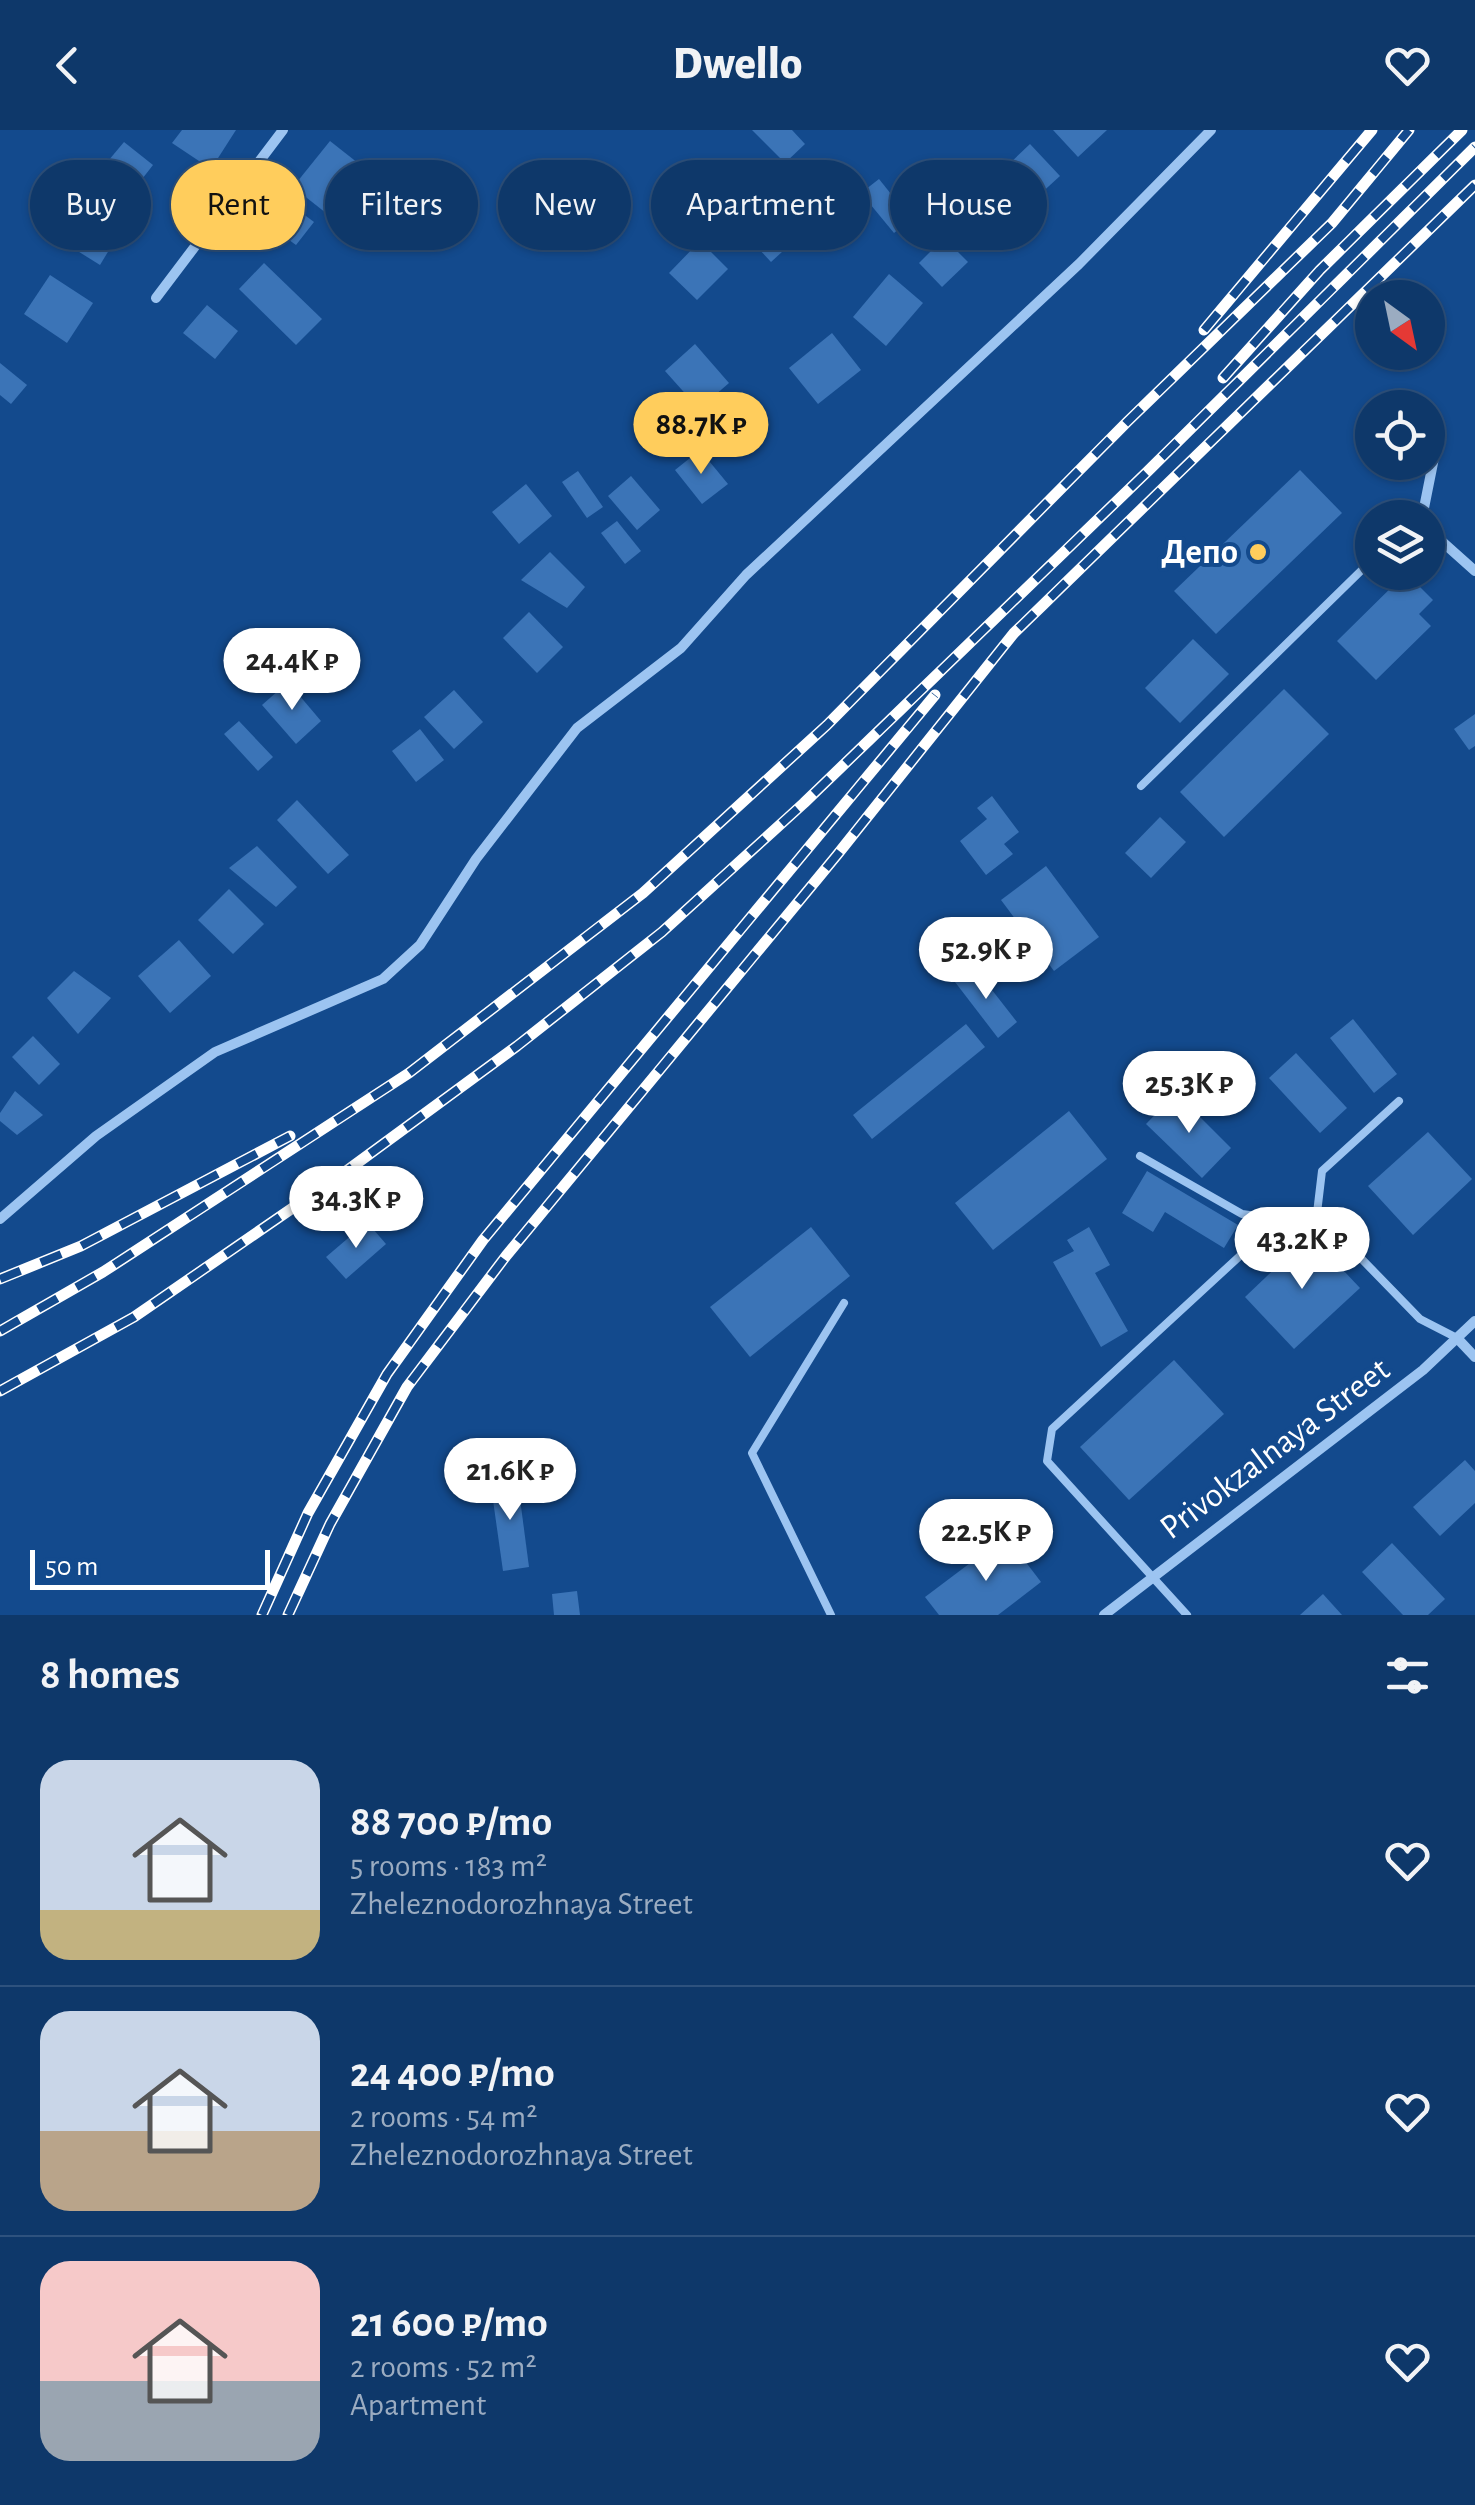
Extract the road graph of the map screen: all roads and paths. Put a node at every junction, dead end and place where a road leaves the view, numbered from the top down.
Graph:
1 (284, 130) edge
2 (1210, 130) edge
3 (156, 298) dead end
4 (1445, 545) edge
5 (1475, 571) edge
6 (1355, 577) edge
7 (1141, 786) dead end
8 (1399, 1101) dead end
9 (1140, 1156) dead end
10 (1317, 1213) junction
11 (1280, 1218) junction
12 (0, 1219) edge
13 (844, 1303) dead end
14 (1475, 1321) edge
15 (1457, 1338) junction
16 (1475, 1357) edge
17 (1152, 1578) junction
18 (831, 1615) edge
19 (1104, 1615) edge
20 (1187, 1615) edge

1 - 3 street
2 - 12 street
4 - 5 street
6 - 7 lane
8 - 10 lane
9 - 11 lane
10 - 11 lane
10 - 15 lane
11 - 17 lane
13 - 18 lane
14 - 15 street, Privokzalnaya Street
15 - 16 street
15 - 17 street, Privokzalnaya Street
17 - 19 street, Privokzalnaya Street
17 - 20 lane

